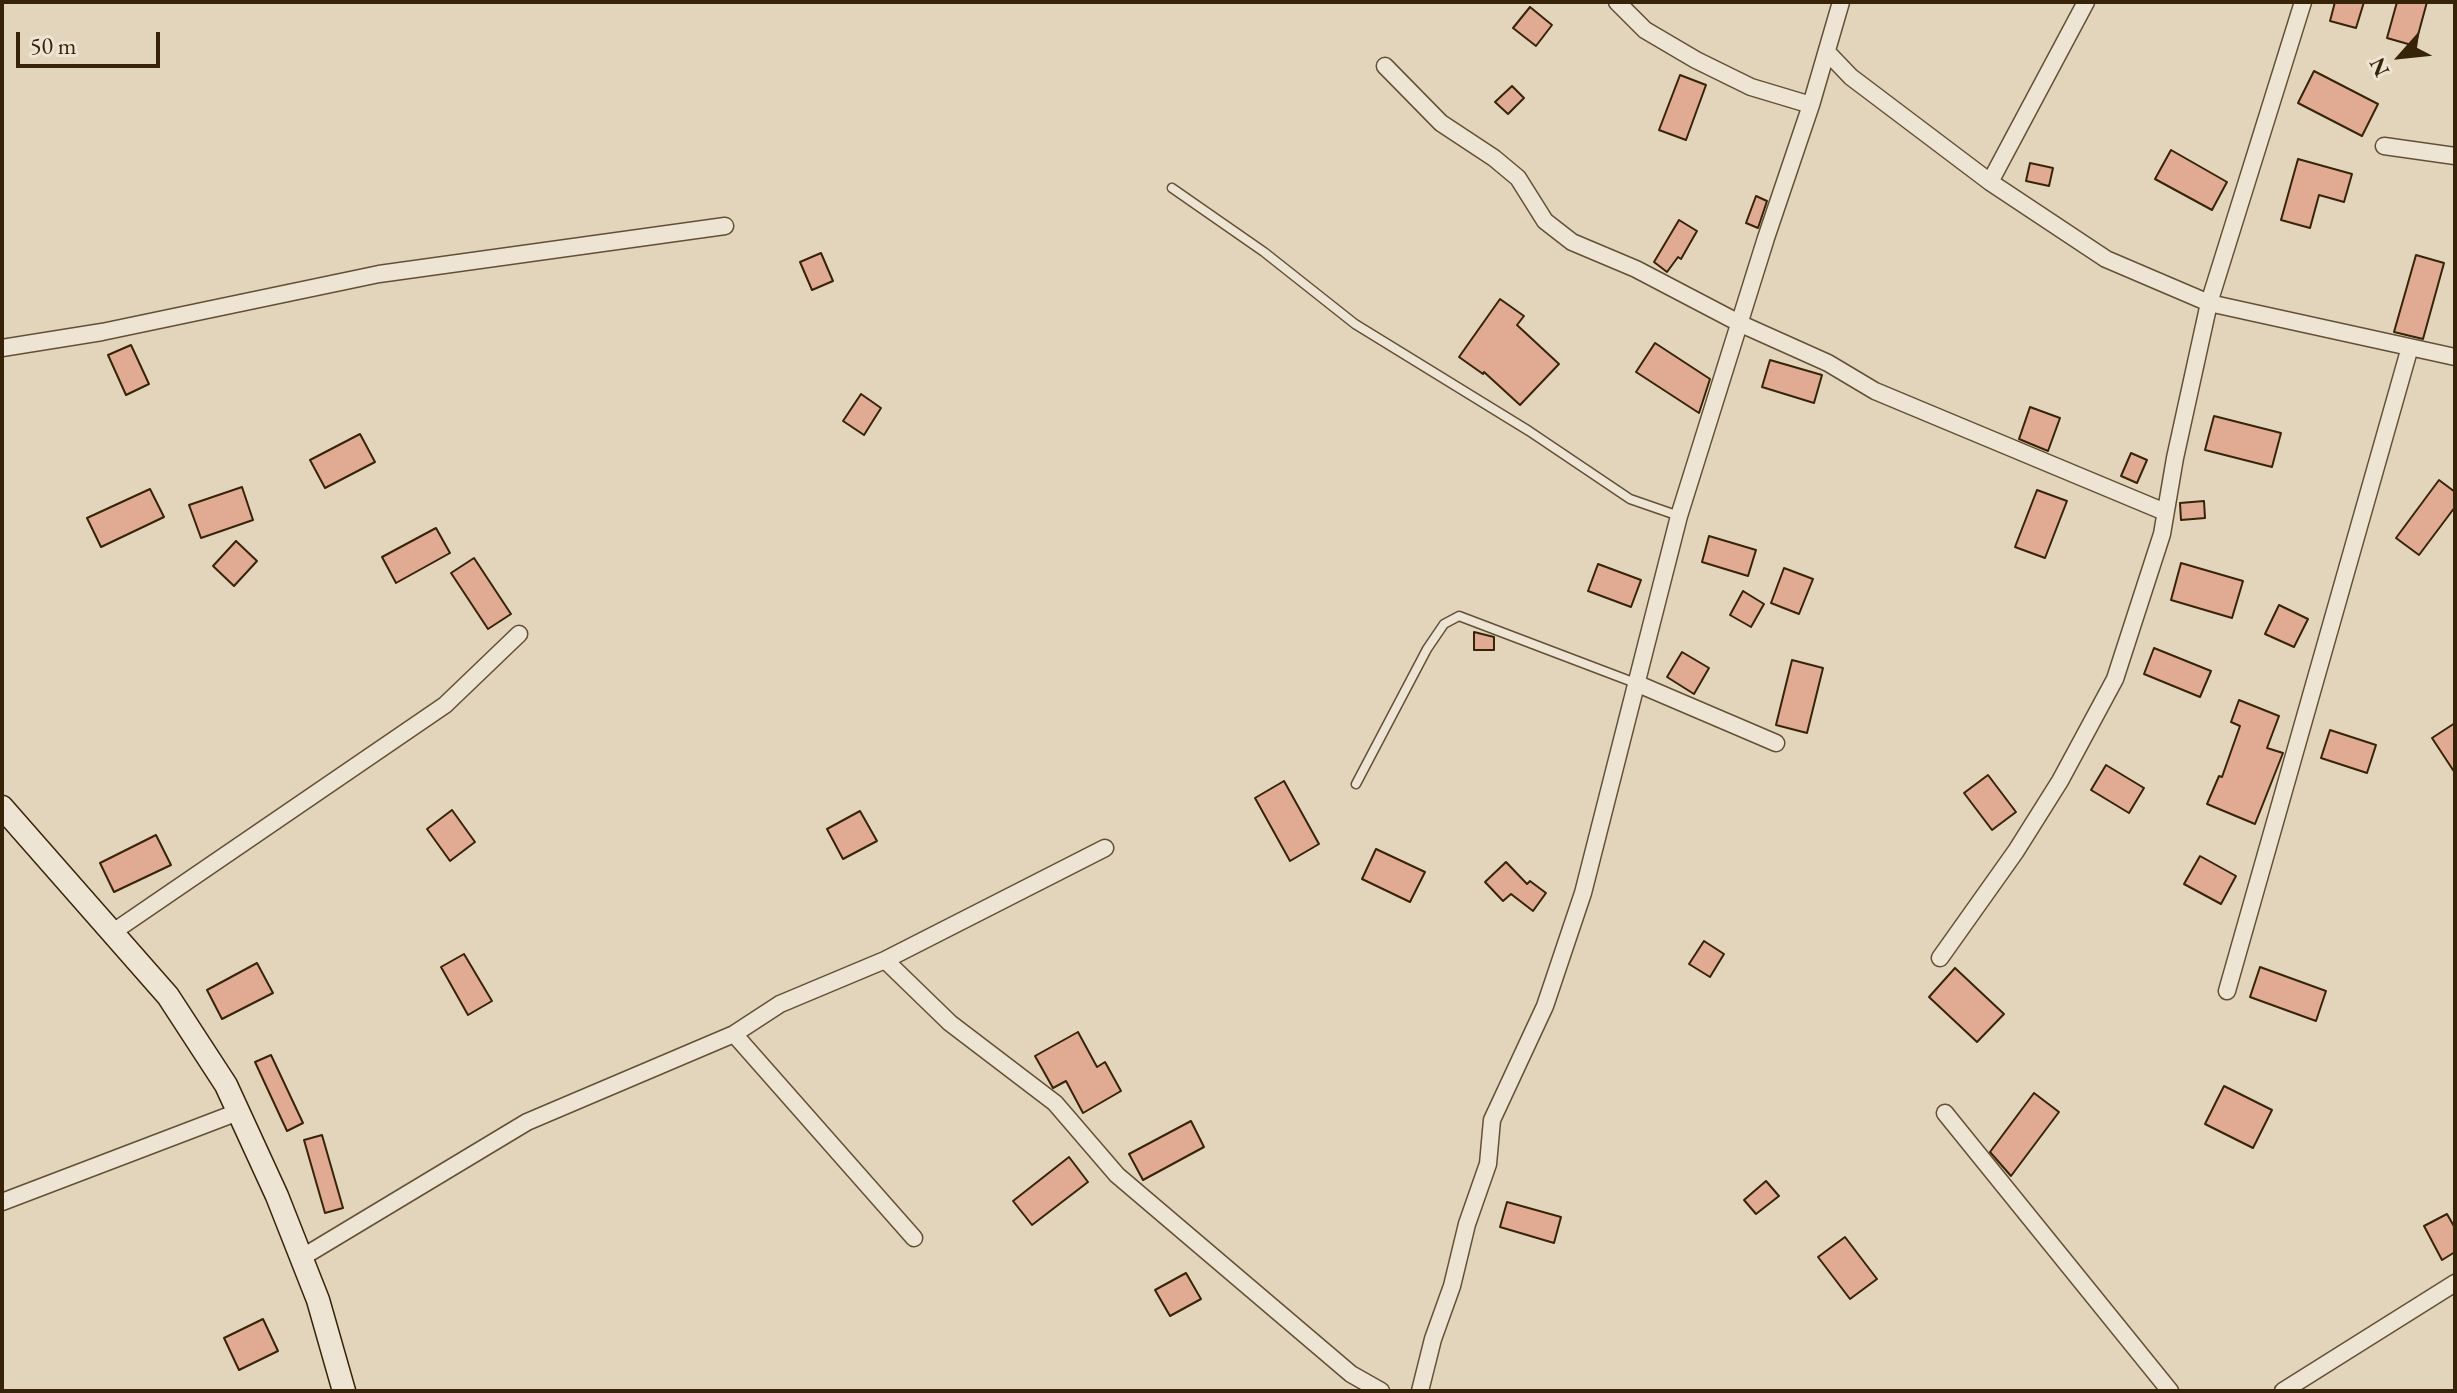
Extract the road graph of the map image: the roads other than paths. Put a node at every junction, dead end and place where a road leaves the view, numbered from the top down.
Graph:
1 (1617, 2) edge
2 (1841, 2) edge
3 (2086, 2) edge
4 (2303, 2) edge
5 (1827, 52) junction
6 (1385, 66) dead end
7 (1811, 105) junction
8 (2384, 146) dead end
9 (2455, 156) edge
10 (1990, 182) junction
11 (1172, 188) dead end
12 (725, 226) dead end
13 (2209, 303) junction
14 (1741, 324) junction
15 (2410, 347) junction
16 (2, 348) edge
17 (2455, 357) edge
18 (2165, 512) junction
19 (1679, 516) junction
20 (519, 634) dead end
21 (1638, 684) junction
22 (1776, 743) dead end
23 (1356, 784) dead end
24 (2, 807) edge
25 (1105, 848) dead end
26 (113, 932) junction
27 (1940, 958) dead end
28 (885, 960) junction
29 (2227, 991) dead end
30 (734, 1034) junction
31 (238, 1112) junction
32 (1945, 1113) dead end
33 (2, 1202) edge
34 (914, 1238) dead end
35 (301, 1258) junction
36 (2455, 1283) edge
37 (344, 1391) edge
38 (1381, 1391) edge
39 (1420, 1391) edge
40 (2170, 1391) edge
41 (2283, 1391) edge

1 - 7 street
2 - 5 street
3 - 10 street
4 - 13 street
5 - 7 street
5 - 10 street
6 - 14 street
7 - 14 street
8 - 9 street
10 - 13 street
11 - 19 lane
12 - 16 street
13 - 15 street
13 - 18 street
14 - 18 street
14 - 19 street
15 - 17 street
15 - 29 street
18 - 27 street
19 - 21 street
20 - 26 street
21 - 22 street
21 - 23 lane
21 - 39 street
24 - 26 street
25 - 28 street
26 - 31 street
28 - 30 street
28 - 38 street
30 - 34 street
30 - 35 street
31 - 33 street
31 - 35 street
32 - 40 street
35 - 37 street
36 - 41 street

